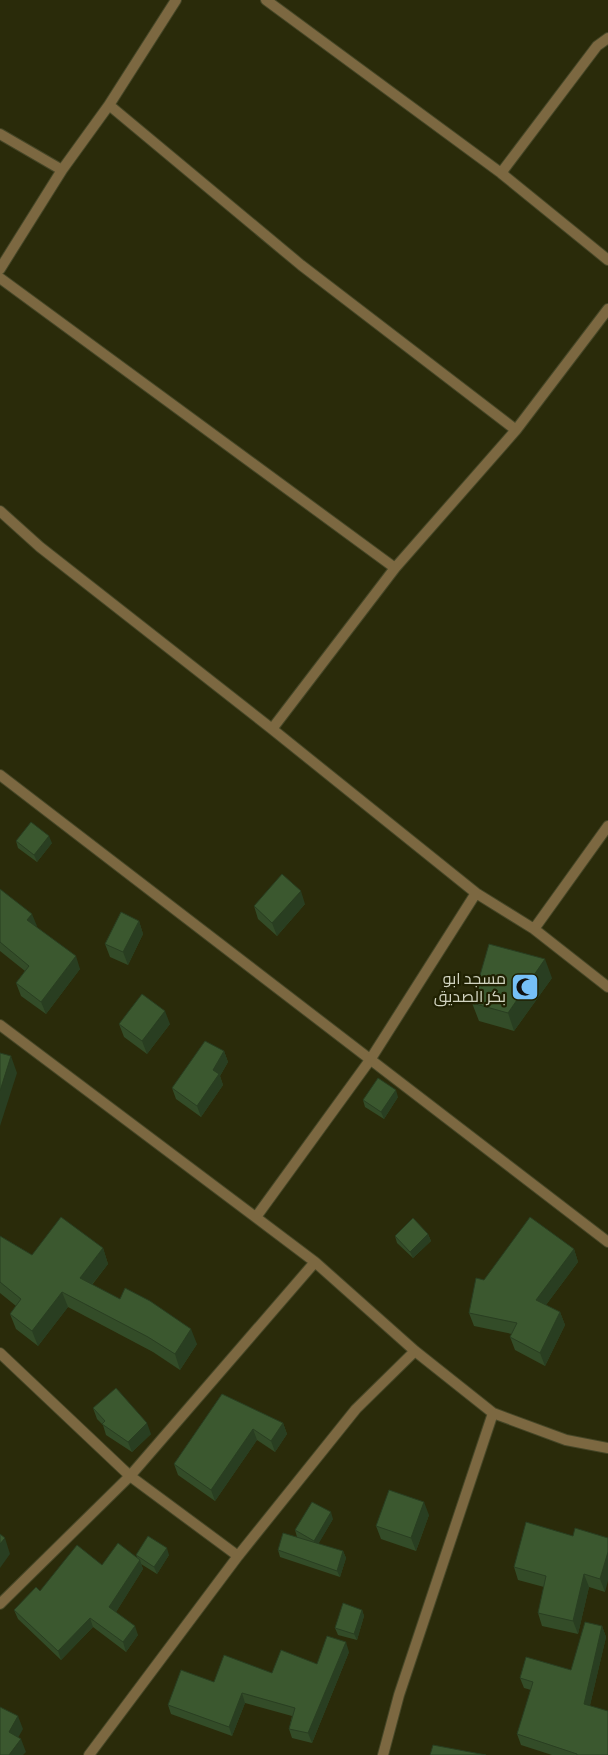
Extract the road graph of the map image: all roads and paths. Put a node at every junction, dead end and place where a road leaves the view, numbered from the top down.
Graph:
1 (176, 0) edge
2 (266, 0) edge
3 (608, 38) edge
4 (109, 105) junction
5 (0, 134) edge
6 (62, 170) junction
7 (501, 173) junction
8 (608, 260) edge
9 (0, 269) edge
10 (0, 278) edge
11 (608, 309) edge
12 (516, 430) junction
13 (0, 512) edge
14 (396, 568) junction
15 (272, 729) junction
16 (0, 775) edge
17 (608, 826) edge
18 (476, 893) junction
19 (534, 929) junction
20 (608, 987) edge
21 (0, 1025) edge
22 (370, 1060) junction
23 (256, 1217) junction
24 (608, 1242) edge
25 (315, 1262) junction
26 (415, 1350) junction
27 (0, 1353) edge
28 (493, 1414) junction
29 (608, 1448) edge
30 (130, 1476) junction
31 (238, 1556) junction
32 (0, 1604) edge
33 (89, 1755) edge
34 (383, 1755) edge

1 - 4 street
2 - 7 street
3 - 7 street
4 - 6 street
4 - 12 street
5 - 6 street
6 - 9 street
7 - 8 street
10 - 14 street
11 - 12 street
12 - 14 street
13 - 15 street
14 - 15 street
15 - 18 street
16 - 22 street
17 - 19 street
18 - 19 street
18 - 22 street
19 - 20 street
21 - 23 street
22 - 23 street
22 - 24 street
23 - 25 street
25 - 26 street
25 - 30 street
26 - 28 street
26 - 31 street
27 - 30 street
28 - 29 street
28 - 34 street
30 - 31 street
30 - 32 street
31 - 33 street

